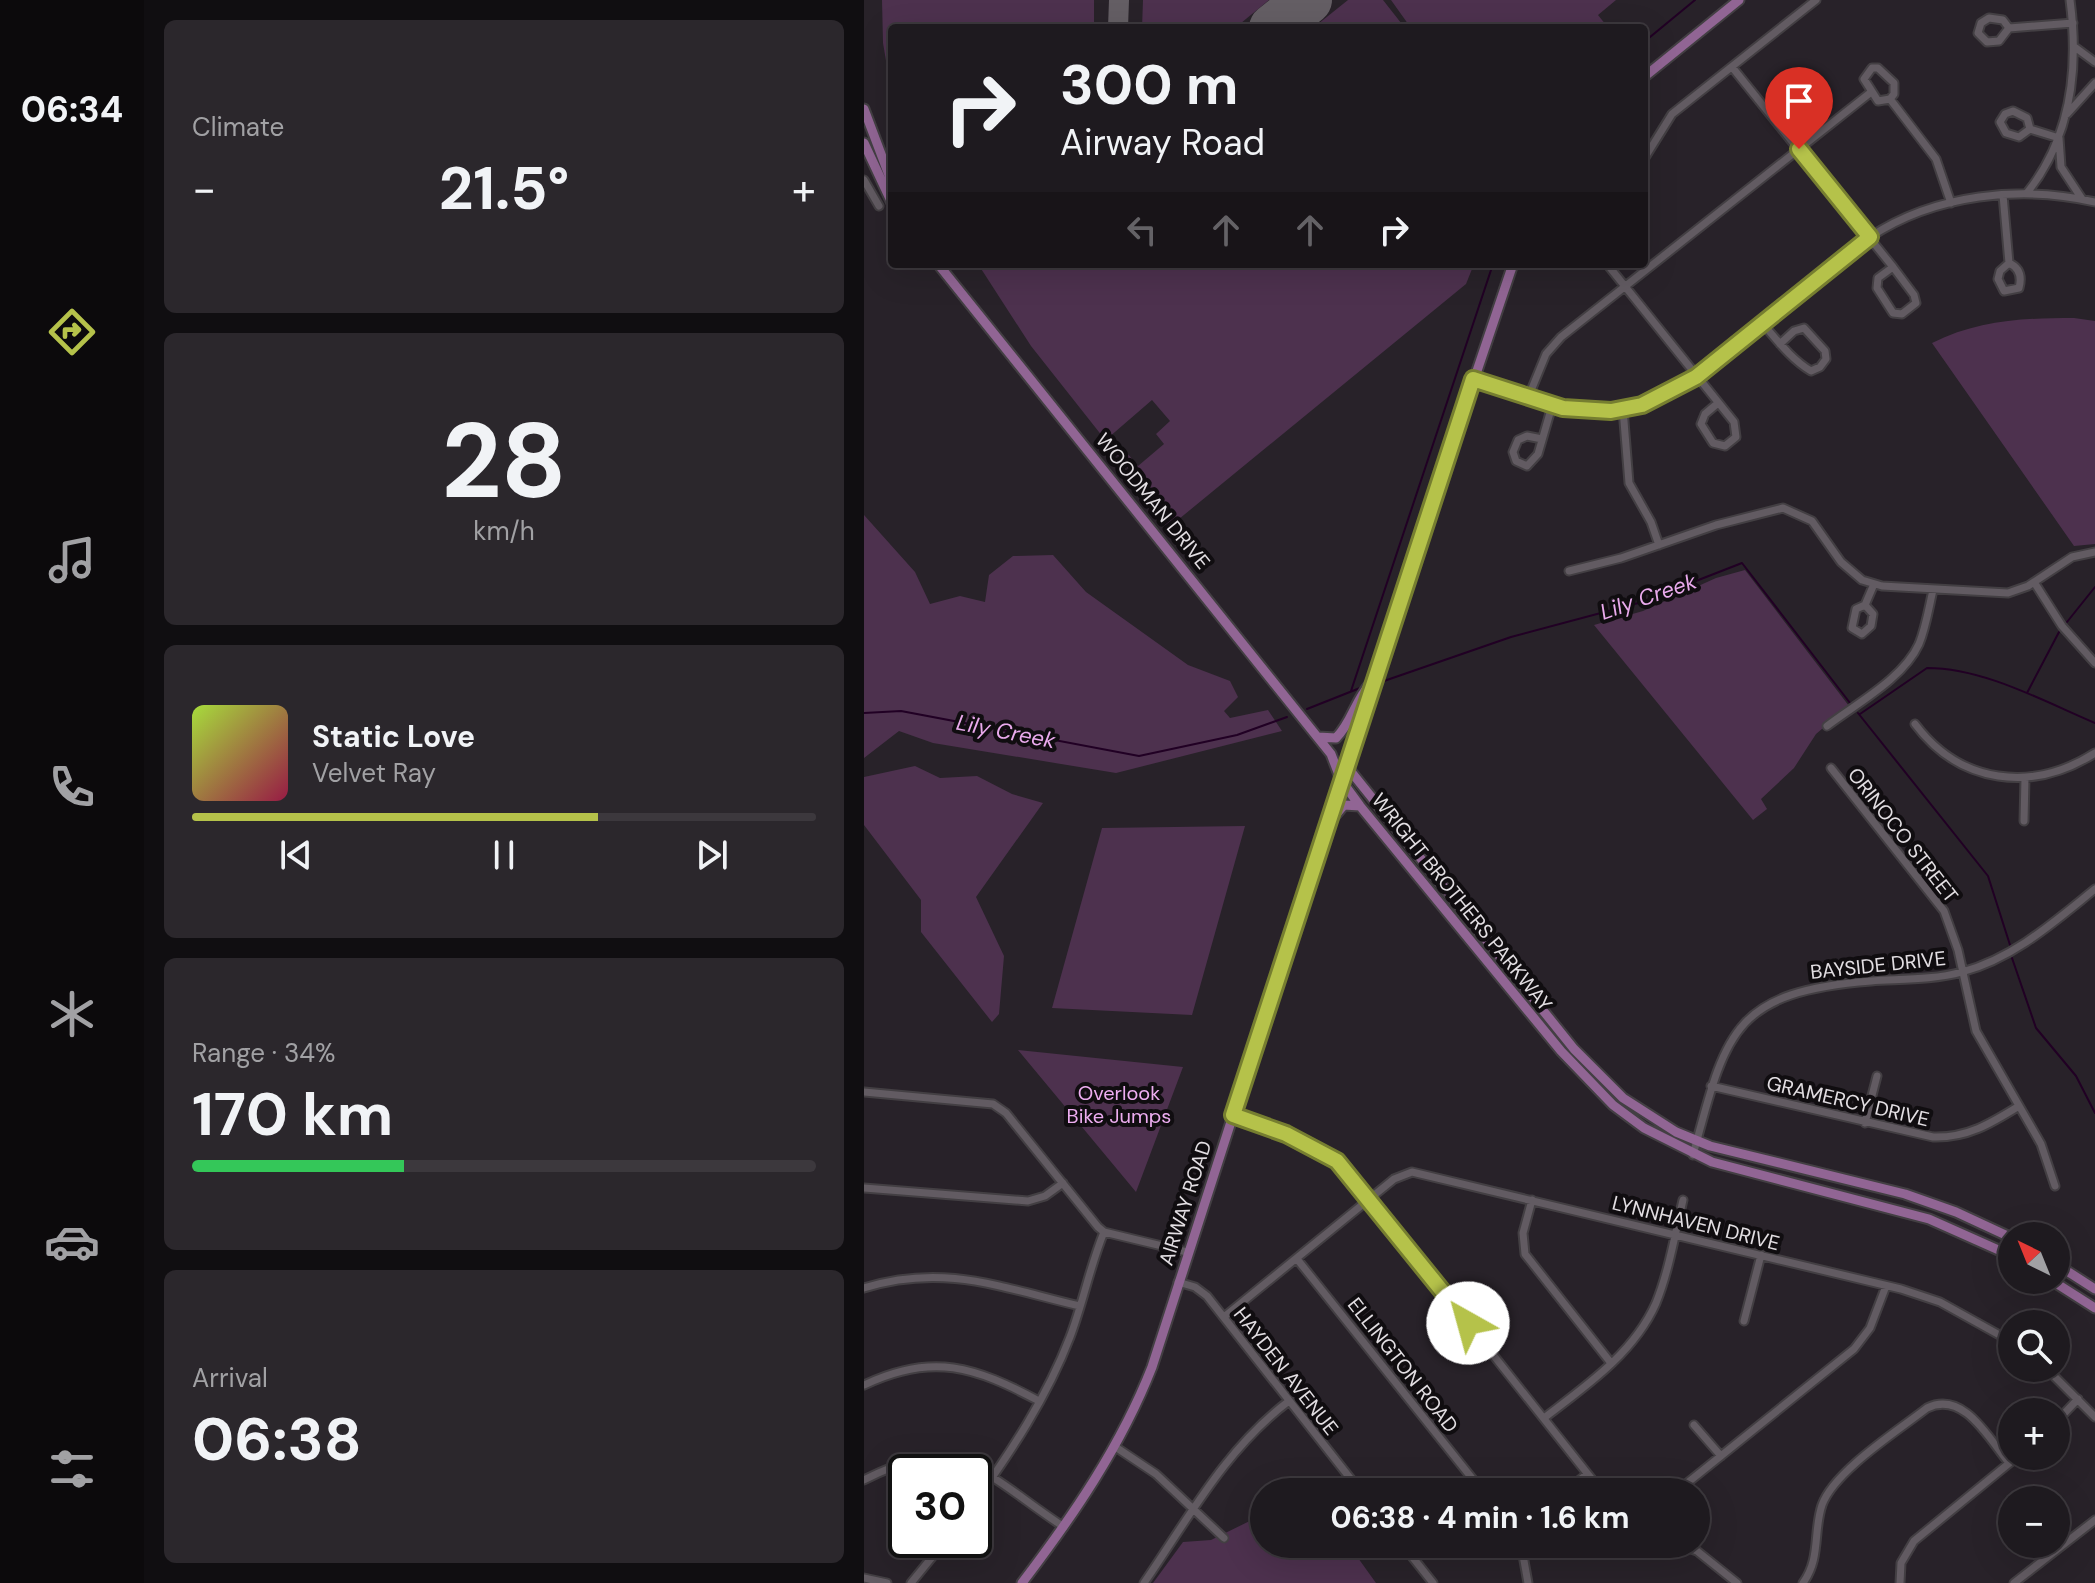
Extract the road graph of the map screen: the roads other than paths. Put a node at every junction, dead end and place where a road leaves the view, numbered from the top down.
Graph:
1 (1739, 0) edge
2 (1816, 0) edge
3 (2070, 0) edge
4 (2073, 23) junction
5 (2009, 28) dead end
6 (2076, 48) junction
7 (2095, 62) edge
8 (1732, 67) junction
9 (1648, 74) edge
10 (2095, 83) edge
11 (1870, 93) junction
12 (1890, 99) junction
13 (864, 109) edge
14 (2067, 115) junction
15 (2030, 129) dead end
16 (2059, 138) junction
17 (864, 143) edge
18 (1799, 149) junction
19 (1648, 153) edge
20 (888, 172) edge
21 (864, 180) edge
22 (2027, 193) junction
23 (888, 194) edge
24 (2003, 195) junction
25 (2082, 199) junction
26 (2095, 202) edge
27 (1951, 203) junction
28 (879, 206) dead end
29 (1870, 237) junction
30 (2009, 263) dead end
31 (1893, 267) junction
32 (942, 268) edge
33 (1512, 268) edge
34 (1609, 268) edge
35 (1625, 287) junction
36 (1763, 324) junction
37 (1780, 344) junction
38 (1696, 377) junction
39 (1473, 379) junction
40 (1528, 398) junction
41 (1718, 403) junction
42 (1552, 406) junction
43 (1623, 409) junction
44 (1542, 439) junction
45 (1659, 545) junction
46 (2095, 552) edge
47 (1569, 571) dead end
48 (2034, 582) junction
49 (1874, 584) junction
50 (1933, 590) junction
51 (1865, 605) dead end
52 (2095, 663) edge
53 (1373, 680) junction
54 (1915, 724) dead end
55 (1827, 726) dead end
56 (1317, 736) junction
57 (2095, 753) edge
58 (1331, 754) junction
59 (1831, 768) dead end
60 (1343, 773) junction
61 (2025, 778) junction
62 (1360, 806) junction
63 (2024, 821) dead end
64 (1325, 829) junction
65 (2095, 889) edge
66 (1962, 972) junction
67 (1877, 1076) dead end
68 (1711, 1086) junction
69 (864, 1092) edge
70 (2019, 1106) junction
71 (1233, 1115) junction
72 (1865, 1123) junction
73 (1697, 1141) junction
74 (1693, 1155) junction
75 (1063, 1183) junction
76 (2055, 1186) dead end
77 (864, 1188) edge
78 (1370, 1199) junction
79 (1532, 1200) junction
80 (1683, 1200) dead end
81 (1104, 1232) junction
82 (1998, 1232) edge
83 (1675, 1234) junction
84 (1998, 1250) edge
85 (1187, 1252) junction
86 (1761, 1255) junction
87 (1297, 1259) junction
88 (2070, 1273) edge
89 (1178, 1282) junction
90 (1886, 1286) junction
91 (864, 1288) edge
92 (2095, 1289) edge
93 (2070, 1292) edge
94 (1080, 1306) junction
95 (2095, 1308) edge
96 (1224, 1317) junction
97 (1744, 1321) dead end
98 (1998, 1334) edge
99 (1611, 1363) junction
100 (2060, 1382) edge
101 (864, 1385) edge
102 (2078, 1399) junction
103 (1039, 1401) junction
104 (1289, 1401) junction
105 (2070, 1407) edge
106 (2095, 1417) edge
107 (1544, 1418) junction
108 (1694, 1425) dead end
109 (1114, 1446) junction
110 (1998, 1450) edge
111 (1721, 1456) junction
112 (888, 1468) edge
113 (2000, 1470) edge
114 (1587, 1474) junction
115 (992, 1478) joint
116 (1350, 1478) edge
117 (1472, 1478) edge
118 (1582, 1478) edge
119 (1590, 1478) edge
120 (1694, 1478) edge
121 (864, 1480) edge
122 (1195, 1509) junction
123 (2095, 1520) edge
124 (1064, 1527) junction
125 (1224, 1538) dead end
126 (931, 1558) edge
127 (1413, 1558) edge
128 (1524, 1558) edge
129 (1706, 1558) edge
130 (864, 1578) edge
131 (887, 1583) edge
132 (911, 1583) edge
133 (1022, 1583) edge
134 (1144, 1583) edge
135 (1433, 1583) edge
136 (1528, 1583) edge
137 (1737, 1583) edge
138 (1803, 1583) edge
139 (1900, 1583) edge
140 (2014, 1583) edge

1 - 9 main road
2 - 8 street
3 - 4 street
4 - 5 street
4 - 6 street
6 - 7 street
6 - 14 street
8 - 18 street
8 - 19 street
10 - 14 street
11 - 12 street
11 - 12 street
11 - 18 street
12 - 27 street
13 - 20 main road
14 - 16 street
15 - 16 street
16 - 22 street
16 - 25 street
17 - 23 main road
18 - 29 street
18 - 35 street
21 - 28 street
22 - 24 street
22 - 25 street
24 - 27 street
24 - 30 street
25 - 26 street
27 - 29 street
29 - 31 street
29 - 36 street
31 - 31 street
32 - 56 main road, WOODMAN DRIVE
33 - 39 main road, AIRWAY ROAD
34 - 35 street
35 - 38 street
35 - 40 street
36 - 37 street
36 - 38 street
37 - 37 street
38 - 41 street
38 - 43 street
39 - 40 street
39 - 53 main road, AIRWAY ROAD
40 - 42 street
41 - 41 street
42 - 43 street
42 - 44 street
43 - 45 street
44 - 44 street
45 - 47 street
45 - 49 street
46 - 48 street
48 - 50 street
48 - 52 street
49 - 50 street
49 - 51 street
50 - 55 street
53 - 56 main road
53 - 60 main road, AIRWAY ROAD
54 - 61 street
56 - 58 main road, WOODMAN DRIVE
57 - 61 street
58 - 60 main road, WRIGHT BROTHERS PARKWAY
58 - 60 main road, WRIGHT BROTHERS PARKWAY
59 - 66 street, ORINOCO STREET
60 - 62 main road, WRIGHT BROTHERS PARKWAY
60 - 64 main road, AIRWAY ROAD
60 - 73 main road, WRIGHT BROTHERS PARKWAY
61 - 63 street
62 - 64 main road
62 - 74 main road, WRIGHT BROTHERS PARKWAY
64 - 71 main road, AIRWAY ROAD
65 - 66 street, BAYSIDE DRIVE
66 - 68 street, BAYSIDE DRIVE
66 - 70 street, ORINOCO STREET
67 - 72 street
68 - 72 street, GRAMERCY DRIVE
68 - 73 street, BAYSIDE DRIVE
69 - 75 street
70 - 72 street, GRAMERCY DRIVE
70 - 76 street, ORINOCO STREET
71 - 78 street
71 - 85 main road, AIRWAY ROAD
73 - 74 street, BAYSIDE DRIVE
73 - 82 main road, WRIGHT BROTHERS PARKWAY
74 - 84 main road, WRIGHT BROTHERS PARKWAY
75 - 77 street
75 - 81 street
78 - 79 street, LYNNHAVEN DRIVE
78 - 87 street, LYNNHAVEN DRIVE
78 - 107 street
79 - 83 street, LYNNHAVEN DRIVE
79 - 99 street
80 - 83 street
81 - 85 street
81 - 94 street
83 - 86 street, LYNNHAVEN DRIVE
83 - 99 street
85 - 89 main road, AIRWAY ROAD
86 - 90 street, LYNNHAVEN DRIVE
86 - 97 street
87 - 96 street, LYNNHAVEN DRIVE
87 - 117 street, ELLINGTON ROAD
88 - 92 main road
89 - 96 street, HAYDEN AVENUE
89 - 109 main road, AIRWAY ROAD
90 - 98 street, LYNNHAVEN DRIVE
90 - 111 street
91 - 94 street
93 - 95 main road
94 - 103 street
96 - 104 street, HAYDEN AVENUE
99 - 107 street
100 - 102 street
101 - 103 street
102 - 105 street
102 - 106 street
103 - 115 street
104 - 116 street, HAYDEN AVENUE
104 - 122 street
107 - 114 street
108 - 111 street
109 - 122 street
109 - 124 main road, AIRWAY ROAD
110 - 138 street
111 - 120 street
112 - 121 street
113 - 139 street
114 - 118 street
114 - 119 street
115 - 124 street
122 - 125 street
122 - 134 street
123 - 140 street
124 - 133 main road, AIRWAY ROAD
126 - 132 street
127 - 135 street
128 - 136 street
129 - 137 street
130 - 131 street

